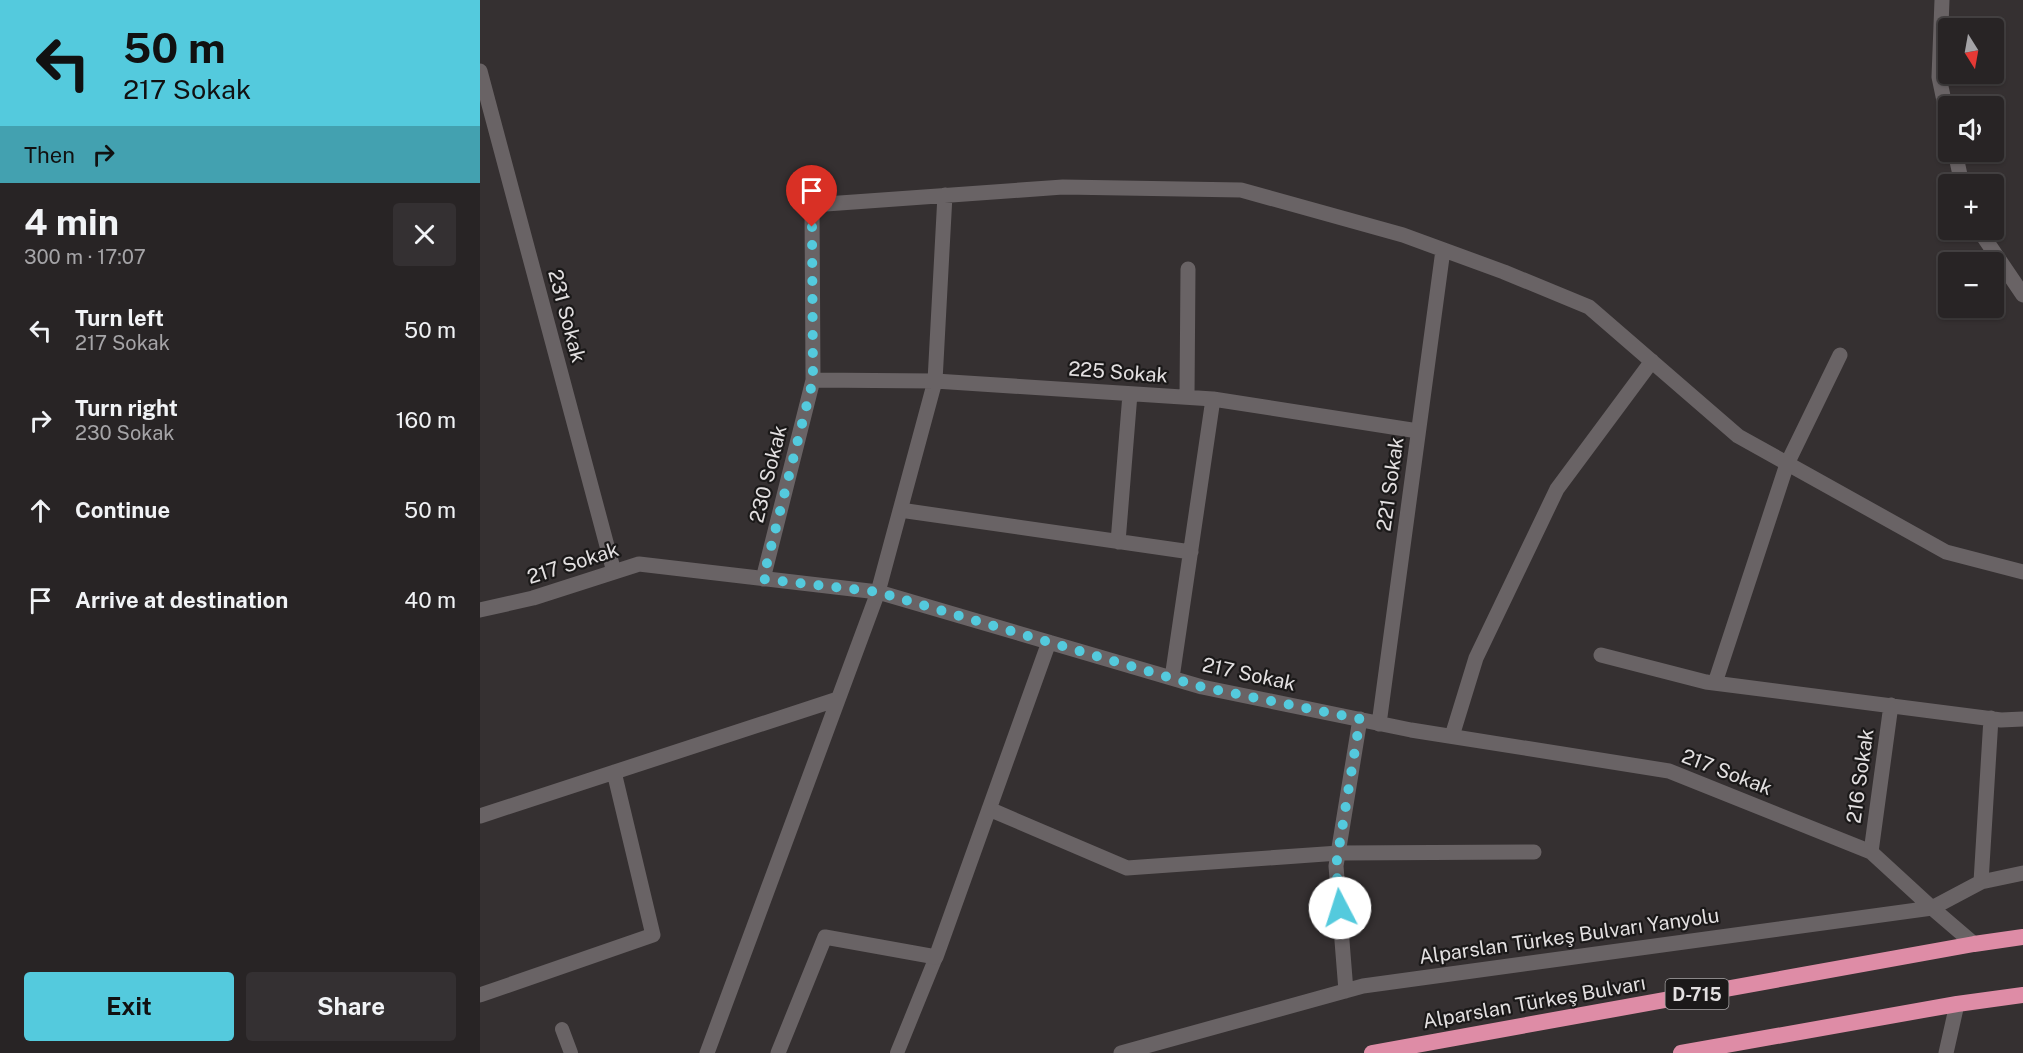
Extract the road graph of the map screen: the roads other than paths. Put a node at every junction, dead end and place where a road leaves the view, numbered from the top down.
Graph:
1 (1942, 0) edge
2 (480, 71) edge
3 (1944, 96) edge
4 (945, 195) junction
5 (1986, 240) edge
6 (1443, 250) junction
7 (1188, 269) dead end
8 (2023, 295) edge
9 (1840, 355) dead end
10 (1652, 361) junction
11 (813, 380) junction
12 (935, 381) junction
13 (1130, 394) junction
14 (1187, 398) junction
15 (1213, 399) junction
16 (1418, 431) junction
17 (1787, 464) junction
18 (900, 510) junction
19 (1118, 542) junction
20 (1191, 552) junction
21 (614, 572) junction
22 (2023, 572) edge
23 (763, 579) junction
24 (878, 592) junction
25 (480, 610) edge
26 (1049, 642) junction
27 (1601, 655) dead end
28 (1172, 678) junction
29 (1715, 683) junction
30 (838, 699) junction
31 (1891, 705) junction
32 (1991, 718) junction
33 (1360, 719) junction
34 (2023, 719) edge
35 (1379, 723) junction
36 (1452, 736) junction
37 (614, 772) junction
38 (989, 809) junction
39 (480, 816) edge
40 (1534, 852) dead end
41 (1871, 852) junction
42 (1339, 853) junction
43 (2023, 873) edge
44 (1981, 882) junction
45 (1932, 908) junction
46 (2023, 936) edge
47 (1974, 944) junction
48 (936, 957) junction
49 (1346, 991) junction
50 (480, 995) edge
51 (2023, 995) edge
52 (1957, 1004) junction
53 (562, 1029) dead end
54 (571, 1053) edge
55 (707, 1053) edge
56 (778, 1053) edge
57 (897, 1053) edge
58 (1120, 1053) edge
59 (1372, 1053) edge
60 (1681, 1053) edge
61 (1946, 1053) edge

1 - 3 street
2 - 21 street, 231 Sokak
4 - 6 street
4 - 11 street, 230 Sokak
4 - 12 street
5 - 8 street
6 - 10 street
6 - 16 street, 221 Sokak
7 - 14 street
9 - 17 street
10 - 17 street
10 - 36 street
11 - 12 street, 225 Sokak
11 - 23 street, 230 Sokak
12 - 13 street, 225 Sokak
12 - 18 street
13 - 14 street, 225 Sokak
13 - 19 street
14 - 15 street, 225 Sokak
15 - 16 street, 225 Sokak
15 - 20 street
16 - 35 street, 221 Sokak
17 - 22 street
17 - 29 street
18 - 19 street
18 - 24 street
19 - 20 street
20 - 28 street
21 - 23 street, 217 Sokak
21 - 25 street, 217 Sokak
23 - 24 street, 217 Sokak
24 - 26 street, 217 Sokak
24 - 30 street
26 - 28 street, 217 Sokak
26 - 38 street
27 - 29 street
28 - 33 street, 217 Sokak
29 - 31 street
30 - 37 street
30 - 55 street
31 - 32 street
31 - 41 street, 216 Sokak
32 - 34 street
32 - 44 street
33 - 35 street, 217 Sokak
33 - 42 street
35 - 36 street, 217 Sokak
36 - 41 street, 217 Sokak
37 - 39 street
37 - 50 street
38 - 42 street
38 - 48 street
40 - 42 street
41 - 45 street, 217 Sokak
42 - 49 street
43 - 44 street, Alparslan Türkeş Bulvarı Yanyolu
44 - 45 street, Alparslan Türkeş Bulvarı Yanyolu
45 - 47 street, 217 Sokak
45 - 49 street, Alparslan Türkeş Bulvarı Yanyolu
46 - 47 highway, Alparslan Türkeş Bulvarı / D-715
47 - 59 highway, Alparslan Türkeş Bulvarı / D-715
48 - 56 street
48 - 57 lane
49 - 58 street, Alparslan Türkeş Bulvarı Yanyolu
51 - 52 highway
52 - 60 highway
52 - 61 street
53 - 54 lane

